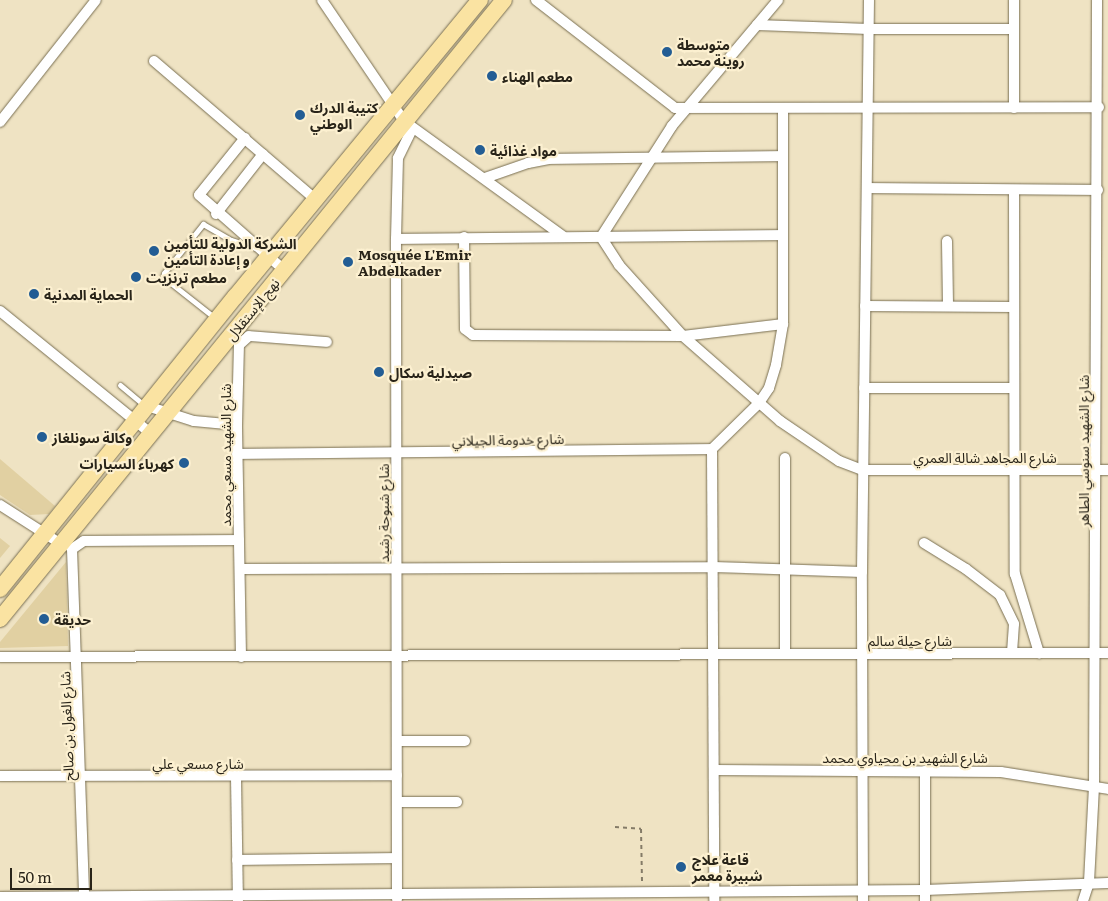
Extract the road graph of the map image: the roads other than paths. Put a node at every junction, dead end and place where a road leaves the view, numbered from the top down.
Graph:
1 (96, 0) edge
2 (322, 0) edge
3 (480, 0) edge
4 (504, 0) edge
5 (536, 0) edge
6 (778, 0) edge
7 (869, 0) edge
8 (1014, 0) edge
9 (1097, 0) edge
10 (757, 25) junction
11 (1014, 29) junction
12 (869, 30) junction
13 (154, 61) dead end
14 (392, 107) junction
15 (1099, 107) junction
16 (868, 108) junction
17 (1014, 108) junction
18 (783, 109) junction
19 (684, 110) junction
20 (0, 122) edge
21 (408, 125) junction
22 (245, 138) junction
23 (263, 154) junction
24 (783, 156) junction
25 (651, 157) junction
26 (485, 178) junction
27 (867, 188) junction
28 (1098, 190) junction
29 (1014, 191) junction
30 (315, 200) junction
31 (216, 214) junction
32 (783, 235) junction
33 (563, 236) junction
34 (464, 237) junction
35 (601, 237) junction
36 (396, 239) junction
37 (947, 241) dead end
38 (263, 253) junction
39 (284, 270) junction
40 (865, 306) junction
41 (948, 306) junction
42 (1014, 307) junction
43 (0, 311) edge
44 (216, 320) junction
45 (782, 324) junction
46 (683, 336) junction
47 (327, 342) dead end
48 (120, 385) dead end
49 (864, 388) junction
50 (1014, 388) junction
51 (760, 402) junction
52 (147, 406) junction
53 (167, 414) junction
54 (134, 422) junction
55 (236, 425) junction
56 (150, 434) junction
57 (712, 449) junction
58 (237, 454) junction
59 (397, 454) junction
60 (785, 458) dead end
61 (863, 470) junction
62 (1103, 470) edge
63 (1014, 472) junction
64 (0, 505) edge
65 (37, 530) junction
66 (239, 540) junction
67 (924, 543) dead end
68 (66, 547) junction
69 (713, 567) junction
70 (397, 568) junction
71 (240, 569) junction
72 (785, 570) junction
73 (862, 572) junction
74 (0, 589) edge
75 (0, 619) edge
76 (1096, 652) junction
77 (713, 653) junction
78 (785, 653) junction
79 (1015, 653) junction
80 (1038, 653) junction
81 (1108, 653) edge
82 (862, 654) junction
83 (0, 657) edge
84 (241, 657) junction
85 (398, 657) junction
86 (77, 658) junction
87 (397, 741) junction
88 (465, 741) dead end
89 (714, 770) junction
90 (862, 771) junction
91 (925, 771) junction
92 (397, 775) junction
93 (0, 776) edge
94 (81, 777) junction
95 (236, 777) junction
96 (1094, 787) junction
97 (1108, 788) edge
98 (397, 802) junction
99 (457, 802) dead end
100 (396, 858) junction
101 (237, 860) junction
102 (1089, 882) junction
103 (1108, 883) edge
104 (925, 890) junction
105 (714, 896) edge
106 (863, 896) edge
107 (0, 897) edge
108 (556, 897) edge
109 (396, 898) edge
110 (84, 899) edge
111 (238, 899) edge
112 (925, 901) edge
113 (1083, 901) edge

1 - 20 street
2 - 14 street
3 - 14 main road, نهج الإستقلال
4 - 21 main road, نهج الإستقلال
5 - 19 street
6 - 10 street
7 - 12 street
8 - 11 street
9 - 15 street, شارع الشهيد سنوسي الطاهر
10 - 12 street
10 - 19 street
11 - 12 street
11 - 17 street
12 - 16 street
13 - 22 street
14 - 21 street
14 - 30 main road, نهج الإستقلال
15 - 17 street
15 - 28 street, شارع الشهيد سنوسي الطاهر
16 - 17 street
16 - 18 street
16 - 27 street
18 - 19 street
18 - 24 street
19 - 25 street
21 - 26 street
21 - 36 street, شارع شبوحة رشيد
21 - 39 main road, نهج الإستقلال
22 - 23 street
22 - 31 street
23 - 30 street
23 - 31 street
24 - 25 street
24 - 32 street
25 - 26 street
25 - 35 street
26 - 33 street
27 - 29 street
27 - 40 street
28 - 29 street
28 - 62 street, شارع الشهيد سنوسي الطاهر
29 - 42 street
30 - 38 main road, نهج الإستقلال
31 - 38 street
32 - 35 street
32 - 45 street
33 - 34 street
33 - 35 street
34 - 36 street
34 - 46 street
35 - 46 street, شارع المجاهد شالة العمري
36 - 59 street, شارع شبوحة رشيد
37 - 41 street
38 - 39 street
38 - 44 main road, نهج الإستقلال
38 - 44 lane
39 - 53 main road, نهج الإستقلال
40 - 41 street
40 - 49 street
41 - 42 street
42 - 50 street
43 - 54 street
44 - 52 main road, نهج الإستقلال
45 - 46 street
45 - 51 street
46 - 51 street, شارع المجاهد شالة العمري
47 - 55 street, شارع الشهيد مسعي محمد
48 - 52 lane
49 - 50 street
49 - 61 street
50 - 63 street
51 - 57 street
51 - 61 street, شارع المجاهد شالة العمري
52 - 53 street
52 - 54 main road, نهج الإستقلال
53 - 55 street
53 - 56 main road, نهج الإستقلال
54 - 56 street
54 - 65 main road, نهج الإستقلال
55 - 58 street, شارع الشهيد مسعي محمد
56 - 68 main road, نهج الإستقلال
57 - 59 street, شارع خدومة الجيلاني
57 - 69 street
58 - 59 street, شارع خدومة الجيلاني
58 - 66 street, شارع الشهيد مسعي محمد
59 - 70 street, شارع شبوحة رشيد
60 - 72 street
61 - 63 street, شارع المجاهد شالة العمري
61 - 73 street
62 - 63 street, شارع المجاهد شالة العمري
62 - 76 street, شارع الشهيد سنوسي الطاهر
63 - 80 street
64 - 65 street
65 - 68 street
65 - 74 main road, نهج الإستقلال
66 - 68 street
66 - 71 street, شارع الشهيد مسعي محمد
67 - 79 street
68 - 75 main road, نهج الإستقلال
68 - 86 street, شارع الغول بن صالح
69 - 70 street
69 - 72 street
69 - 77 street
70 - 71 street
70 - 85 street, شارع شبوحة رشيد
71 - 84 street, شارع الشهيد مسعي محمد
72 - 73 street
72 - 78 street
73 - 82 street
76 - 80 street, شارع حيلة سالم
76 - 81 street, شارع حيلة سالم
76 - 96 street, شارع الشهيد سنوسي الطاهر
77 - 78 street, شارع حيلة سالم
77 - 85 street, شارع حيلة سالم
77 - 89 street
78 - 82 street, شارع حيلة سالم
79 - 80 street, شارع حيلة سالم
79 - 82 street, شارع حيلة سالم
82 - 90 street
83 - 86 street, شارع حيلة سالم
84 - 85 street, شارع حيلة سالم
84 - 86 street, شارع حيلة سالم
85 - 87 street, شارع شبوحة رشيد
86 - 94 street, شارع الغول بن صالح
87 - 88 street
87 - 92 street, شارع شبوحة رشيد
89 - 90 street, شارع الشهيد بن محياوي محمد
89 - 105 street
90 - 91 street, شارع الشهيد بن محياوي محمد
90 - 106 street
91 - 96 street, شارع الشهيد بن محياوي محمد
91 - 104 street
92 - 95 street, شارع مسعي علي
92 - 98 street, شارع شبوحة رشيد
93 - 94 street, شارع مسعي علي
94 - 95 street, شارع مسعي علي
94 - 110 street, شارع الغول بن صالح
95 - 101 street
96 - 97 street, شارع الشهيد بن محياوي محمد
96 - 102 street, شارع الشهيد سنوسي الطاهر
98 - 99 street
98 - 100 street, شارع شبوحة رشيد
100 - 101 street
100 - 109 street, شارع شبوحة رشيد
101 - 111 street
102 - 103 street
102 - 104 street
102 - 113 street, شارع الشهيد سنوسي الطاهر
104 - 106 street
104 - 112 street
105 - 106 street
105 - 108 street
107 - 110 street
108 - 109 street
109 - 111 street
110 - 111 street

